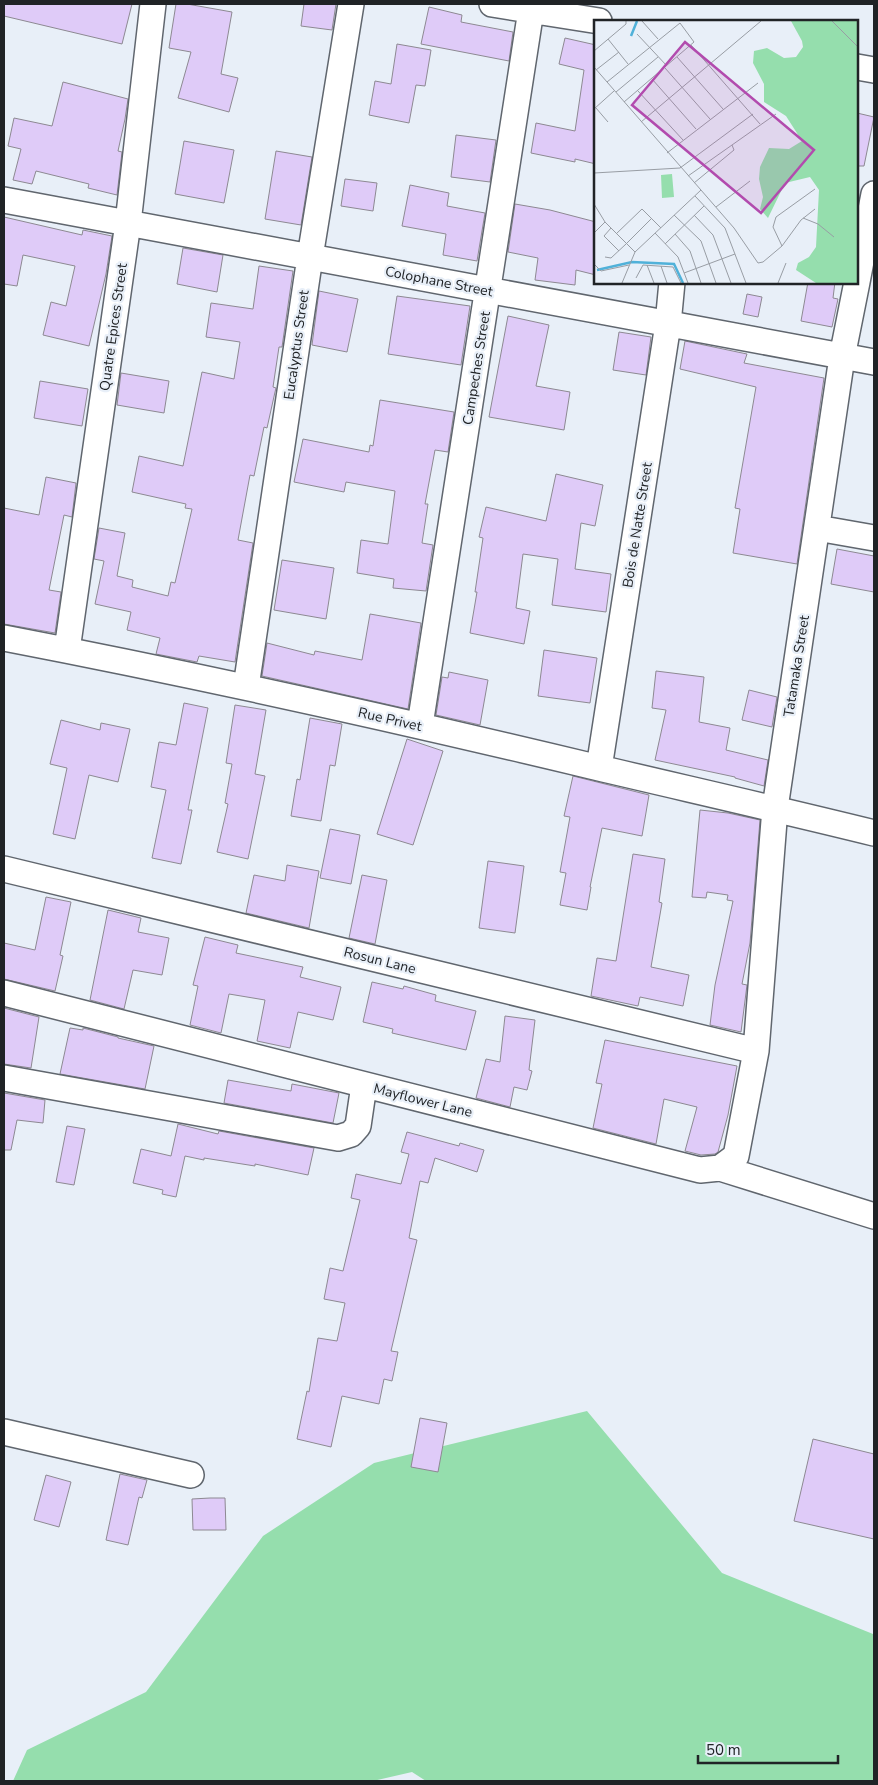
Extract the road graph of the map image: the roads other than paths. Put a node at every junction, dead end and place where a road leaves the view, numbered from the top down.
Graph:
1 (153, 4) edge
2 (351, 4) edge
3 (492, 4) edge
4 (559, 9) edge
5 (530, 10) junction
6 (596, 20) edge
7 (858, 67) edge
8 (874, 70) edge
9 (874, 194) edge
10 (4, 200) edge
11 (128, 223) junction
12 (310, 257) junction
13 (858, 277) edge
14 (672, 284) edge
15 (857, 284) edge
16 (488, 290) junction
17 (668, 324) junction
18 (842, 356) junction
19 (874, 362) edge
20 (817, 528) junction
21 (874, 538) edge
22 (4, 638) edge
23 (67, 650) junction
24 (246, 687) junction
25 (420, 725) junction
26 (599, 768) junction
27 (774, 808) junction
28 (874, 833) edge
29 (4, 869) edge
30 (4, 993) edge
31 (756, 1051) junction
32 (4, 1078) edge
33 (364, 1085) junction
34 (720, 1168) junction
35 (874, 1216) edge
36 (4, 1432) edge
37 (191, 1475) dead end

1 - 11 street, Quatre Epices Street
2 - 12 street, Eucalyptus Street
3 - 5 street
4 - 5 street
4 - 6 street
5 - 16 street, Campeches Street
7 - 8 street
9 - 13 street, Tatamaka Street
10 - 11 street, Colophane Street
11 - 12 street, Colophane Street
11 - 23 street, Quatre Epices Street
12 - 16 street, Colophane Street
12 - 24 street, Eucalyptus Street
14 - 17 street, Bois de Natte Street
15 - 18 street, Tatamaka Street
16 - 17 street, Colophane Street
16 - 25 street, Campeches Street
17 - 18 street, Colophane Street
17 - 26 street, Bois de Natte Street
18 - 19 street, Colophane Street
18 - 20 street, Tatamaka Street
20 - 21 street
20 - 27 street, Tatamaka Street
22 - 23 street, Rue Privet
23 - 24 street, Rue Privet
24 - 25 street, Rue Privet
25 - 26 street, Rue Privet
26 - 27 street, Rue Privet
27 - 28 street, Rue Privet
27 - 31 street, Tatamaka Street
29 - 31 street, Rosun Lane
30 - 33 street, Mayflower Lane
31 - 34 street
32 - 33 street
33 - 34 street, Mayflower Lane
34 - 35 street, Mayflower Lane
36 - 37 street

